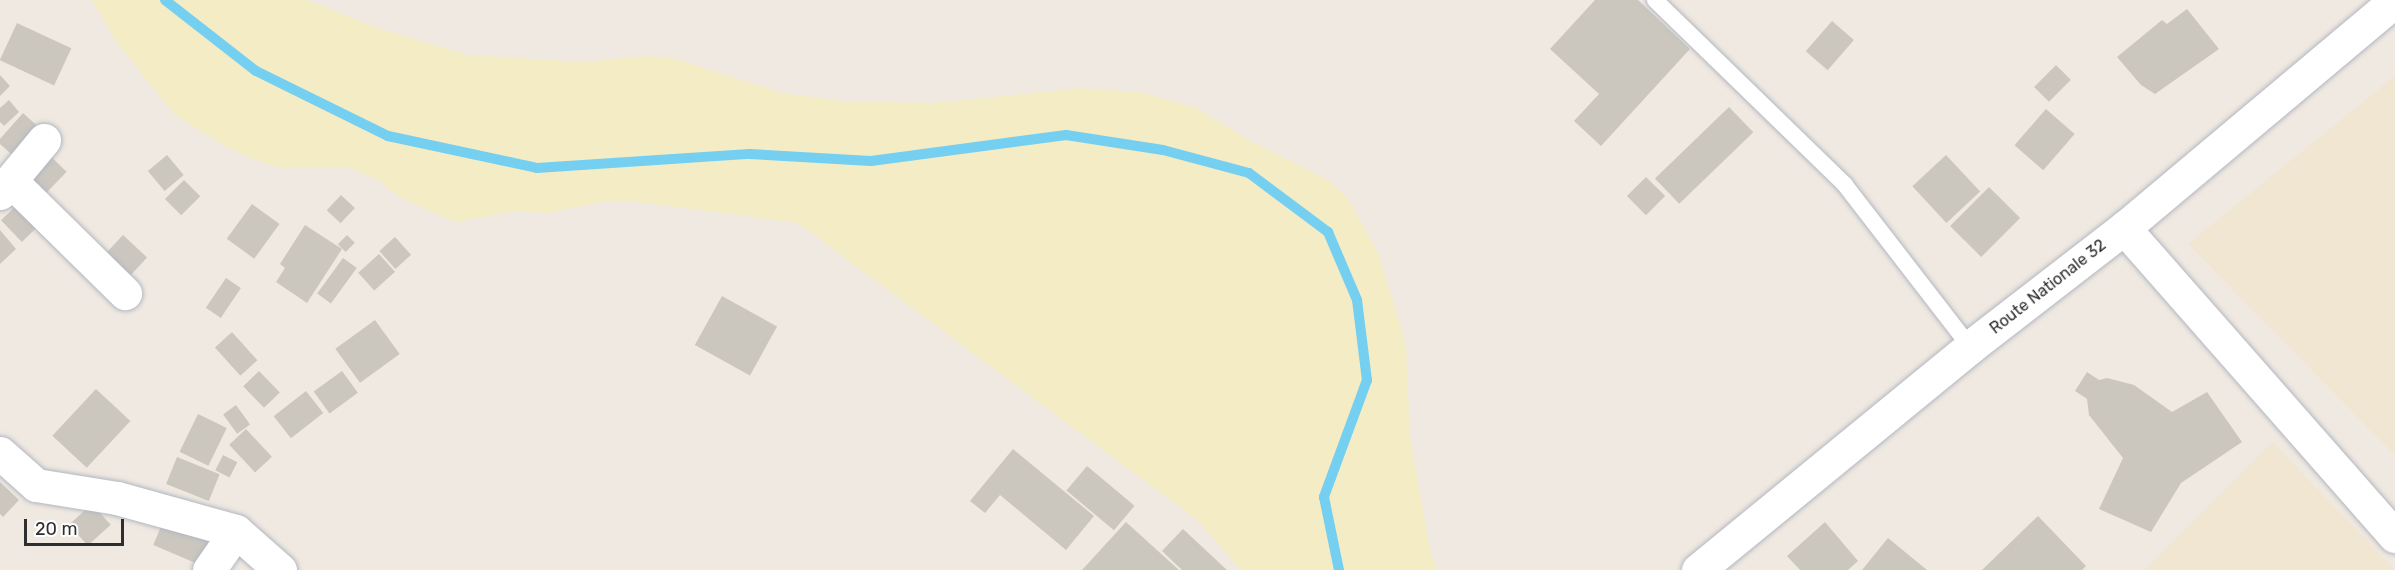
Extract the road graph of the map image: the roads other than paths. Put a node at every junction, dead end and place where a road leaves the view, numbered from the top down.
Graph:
1 (1655, 0) edge
2 (2395, 1) edge
3 (44, 140) dead end
4 (5, 187) edge
5 (2124, 228) junction
6 (125, 294) dead end
7 (1970, 347) junction
8 (0, 453) edge
9 (236, 531) junction
10 (2395, 536) edge
11 (209, 570) edge
12 (280, 570) edge
13 (1698, 570) edge

1 - 7 lane
2 - 5 street, Route Nationale 32
3 - 4 street
4 - 6 street
5 - 7 street, Route Nationale 32
5 - 10 street
7 - 13 street, Route Nationale 32
8 - 9 street
9 - 11 street
9 - 12 street

